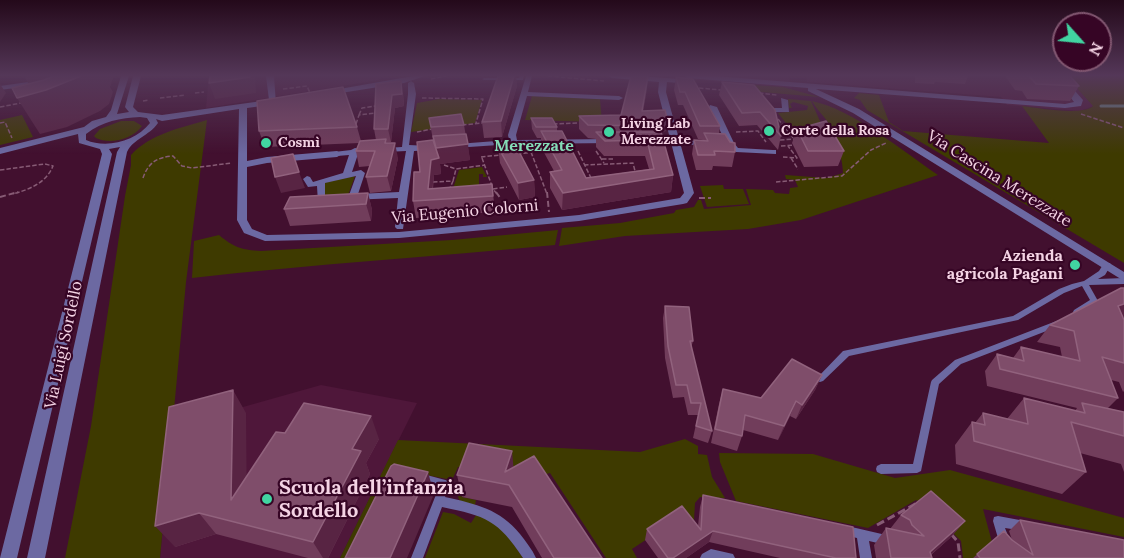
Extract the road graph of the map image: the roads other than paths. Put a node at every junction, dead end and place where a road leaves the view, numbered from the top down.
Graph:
1 (118, 102) edge
2 (130, 102) edge
3 (273, 102) edge
4 (411, 102) edge
5 (522, 102) edge
6 (666, 102) edge
7 (784, 102) edge
8 (841, 102) edge
9 (849, 102) edge
10 (1016, 102) edge
11 (1078, 102) edge
12 (243, 107) junction
13 (712, 107) edge
14 (772, 110) edge
15 (856, 111) junction
16 (208, 112) junction
17 (135, 114) junction
18 (110, 118) junction
19 (151, 118) junction
20 (84, 130) junction
21 (147, 132) junction
22 (82, 141) junction
23 (128, 141) junction
24 (614, 141) edge
25 (513, 142) junction
26 (646, 142) edge
27 (676, 143) junction
28 (730, 144) junction
29 (104, 146) junction
30 (776, 149) road end
31 (410, 150) junction
32 (0, 151) edge
33 (352, 151) junction
34 (337, 154) joint
35 (243, 165) junction
36 (347, 175) junction
37 (307, 179) dead end
38 (321, 182) junction
39 (402, 195) junction
40 (352, 198) junction
41 (400, 227) dead end
42 (1107, 266) junction
43 (1124, 271) edge
44 (1124, 279) edge
45 (1084, 284) junction
46 (820, 379) edge
47 (880, 469) dead end
48 (416, 478) edge
49 (439, 501) junction
50 (829, 527) edge
51 (1032, 528) edge
52 (865, 534) junction
53 (891, 541) edge
54 (1005, 545) edge
55 (8, 558) edge
56 (36, 558) edge
57 (417, 558) edge
58 (530, 558) edge
59 (706, 558) edge
60 (729, 558) edge
61 (866, 558) edge

1 - 18 street
2 - 17 street
3 - 12 street
4 - 31 street
5 - 25 street
6 - 27 street, Via Eugenio Colorni
7 - 14 street
8 - 15 street, Via Cascina Merezzate
9 - 15 street
10 - 11 street
12 - 16 street
12 - 35 street, Via Eugenio Colorni
13 - 28 street
15 - 42 street, Via Cascina Merezzate
16 - 19 street
16 - 21 street
17 - 18 street
17 - 19 street
18 - 20 street
19 - 21 street
20 - 22 street
20 - 32 street
21 - 23 street
22 - 29 street
22 - 32 street
23 - 29 street
23 - 56 street, Via Luigi Sordello
24 - 25 street
25 - 31 street
26 - 27 street
27 - 28 street
27 - 35 street, Via Eugenio Colorni
28 - 30 street
29 - 55 street, Via Luigi Sordello
31 - 33 street
31 - 39 street
33 - 34 street
33 - 36 street
34 - 35 street
36 - 38 street
36 - 40 street
37 - 38 street
38 - 40 street
39 - 40 street
39 - 41 street
42 - 43 street
42 - 44 street, Via Cascina Merezzate
42 - 45 lane
44 - 45 lane
45 - 46 lane
45 - 47 lane
48 - 49 lane
49 - 57 lane
49 - 58 lane
50 - 52 lane
51 - 54 lane
52 - 53 lane
52 - 61 lane
59 - 60 lane

